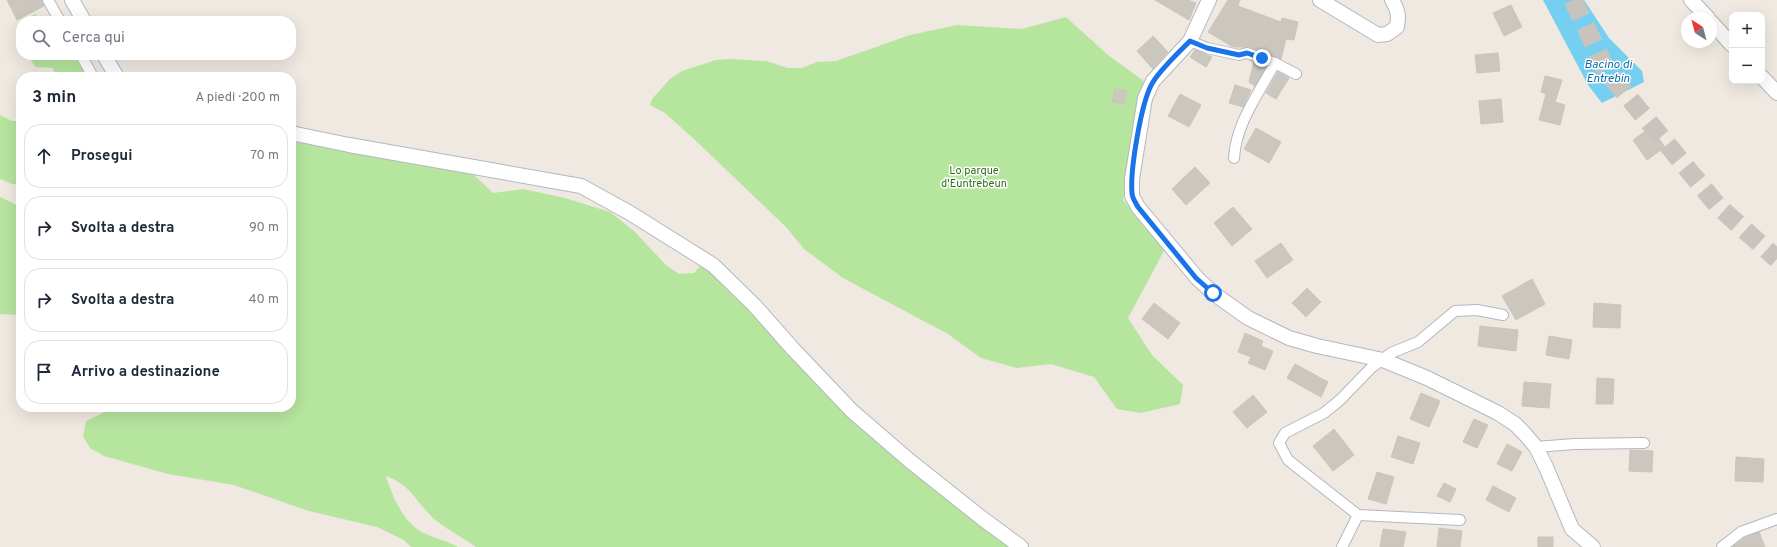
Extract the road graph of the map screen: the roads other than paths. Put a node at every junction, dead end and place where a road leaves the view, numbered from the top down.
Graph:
1 (48, 0) edge
2 (72, 0) edge
3 (1209, 0) edge
4 (1320, 0) edge
5 (1392, 0) edge
6 (1691, 0) edge
7 (1702, 12) edge
8 (57, 16) edge
9 (81, 16) edge
10 (1717, 28) edge
11 (1190, 41) junction
12 (1729, 41) edge
13 (83, 60) edge
14 (107, 60) edge
15 (1276, 63) junction
16 (91, 72) edge
17 (114, 72) edge
18 (1296, 74) dead end
19 (1765, 80) edge
20 (1777, 94) edge
21 (296, 134) edge
22 (1234, 158) dead end
23 (1503, 315) dead end
24 (1383, 360) junction
25 (1644, 443) dead end
26 (1536, 447) junction
27 (1358, 515) junction
28 (1460, 520) dead end
29 (1777, 520) edge
30 (1021, 547) edge
31 (1342, 547) edge
32 (1593, 547) edge
33 (1722, 547) edge

1 - 8 street
2 - 9 street
3 - 11 street
4 - 5 street
6 - 7 street
10 - 12 street
11 - 15 street
11 - 24 street
13 - 16 street
14 - 17 street
15 - 18 street
15 - 22 street
19 - 20 street
21 - 30 street
23 - 24 street
24 - 26 street
24 - 27 street
25 - 26 street
26 - 32 street
27 - 28 street
27 - 31 street
29 - 33 street

